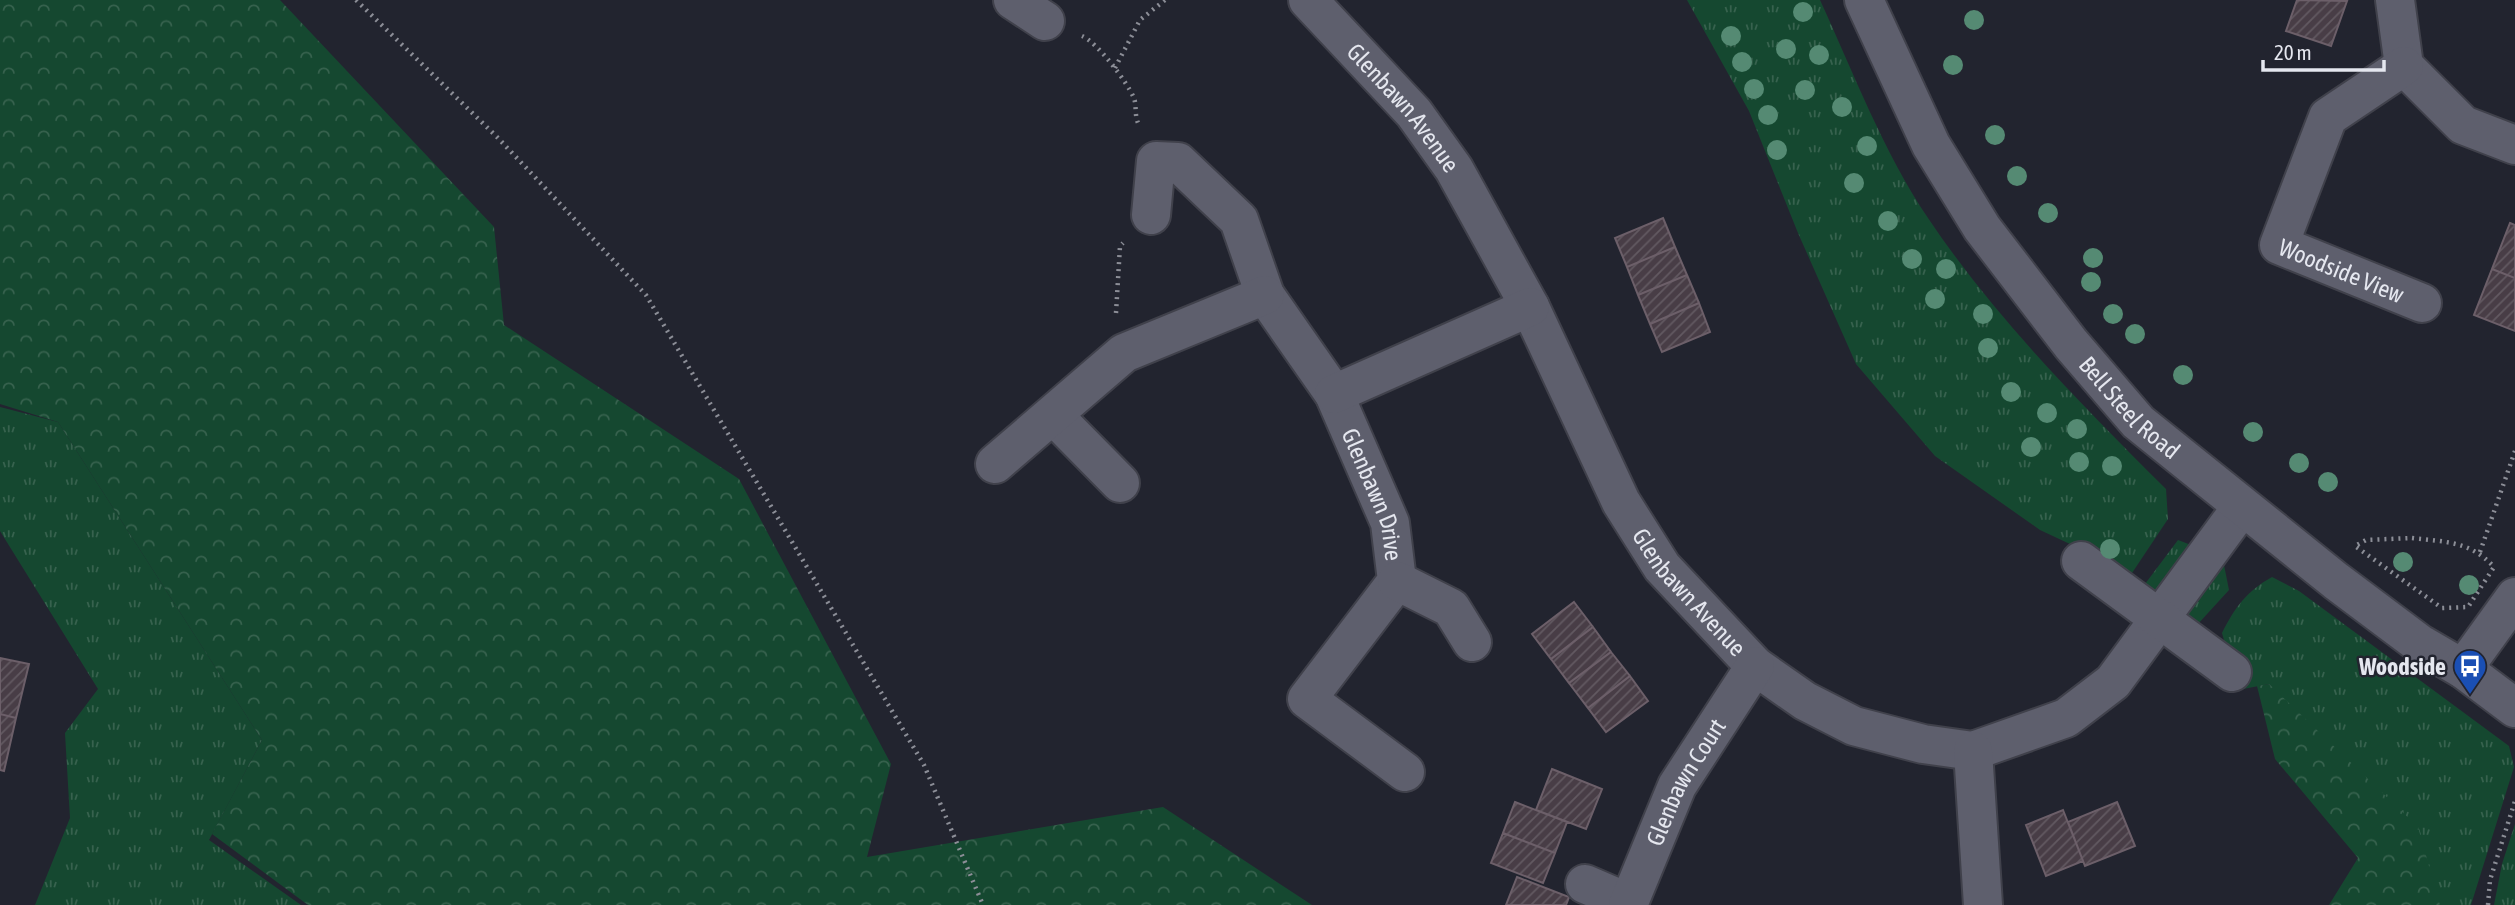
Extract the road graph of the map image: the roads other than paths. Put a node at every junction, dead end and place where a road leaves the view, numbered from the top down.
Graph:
1 (1013, 0) edge
2 (1308, 0) edge
3 (1864, 0) edge
4 (2395, 0) edge
5 (1045, 21) road end
6 (2404, 66) junction
7 (2515, 145) edge
8 (1151, 215) road end
9 (1265, 295) junction
10 (2422, 303) dead end
11 (1530, 307) junction
12 (1334, 394) junction
13 (1054, 416) junction
14 (995, 464) dead end
15 (1120, 483) dead end
16 (2241, 508) junction
17 (2081, 561) dead end
18 (1397, 582) junction
19 (2515, 597) edge
20 (2160, 619) junction
21 (1472, 642) dead end
22 (1755, 666) junction
23 (2463, 669) junction
24 (2232, 672) dead end
25 (2515, 708) edge
26 (1973, 751) junction
27 (1405, 772) dead end
28 (1585, 884) dead end
29 (1629, 904) edge
30 (1983, 905) edge

1 - 5 street
2 - 11 street, Glenbawn Avenue
3 - 16 street, Bell Steel Road
4 - 6 street
6 - 7 street
6 - 10 street, Woodside View
8 - 9 street, Glenbawn Drive
9 - 12 street, Glenbawn Drive
9 - 13 street
11 - 12 street
11 - 22 street, Glenbawn Avenue
12 - 18 street, Glenbawn Drive
13 - 14 street
13 - 15 street
16 - 20 street, Glenbawn Avenue
16 - 23 street, Bell Steel Road
17 - 20 street
18 - 21 street
18 - 27 street, Glenbawn Drive
19 - 23 street
20 - 24 street
20 - 26 street, Glenbawn Avenue
22 - 26 street, Glenbawn Avenue
22 - 29 street, Glenbawn Court
23 - 25 street, Bell Steel Road
26 - 30 street
28 - 29 street, Glenbawn Court

